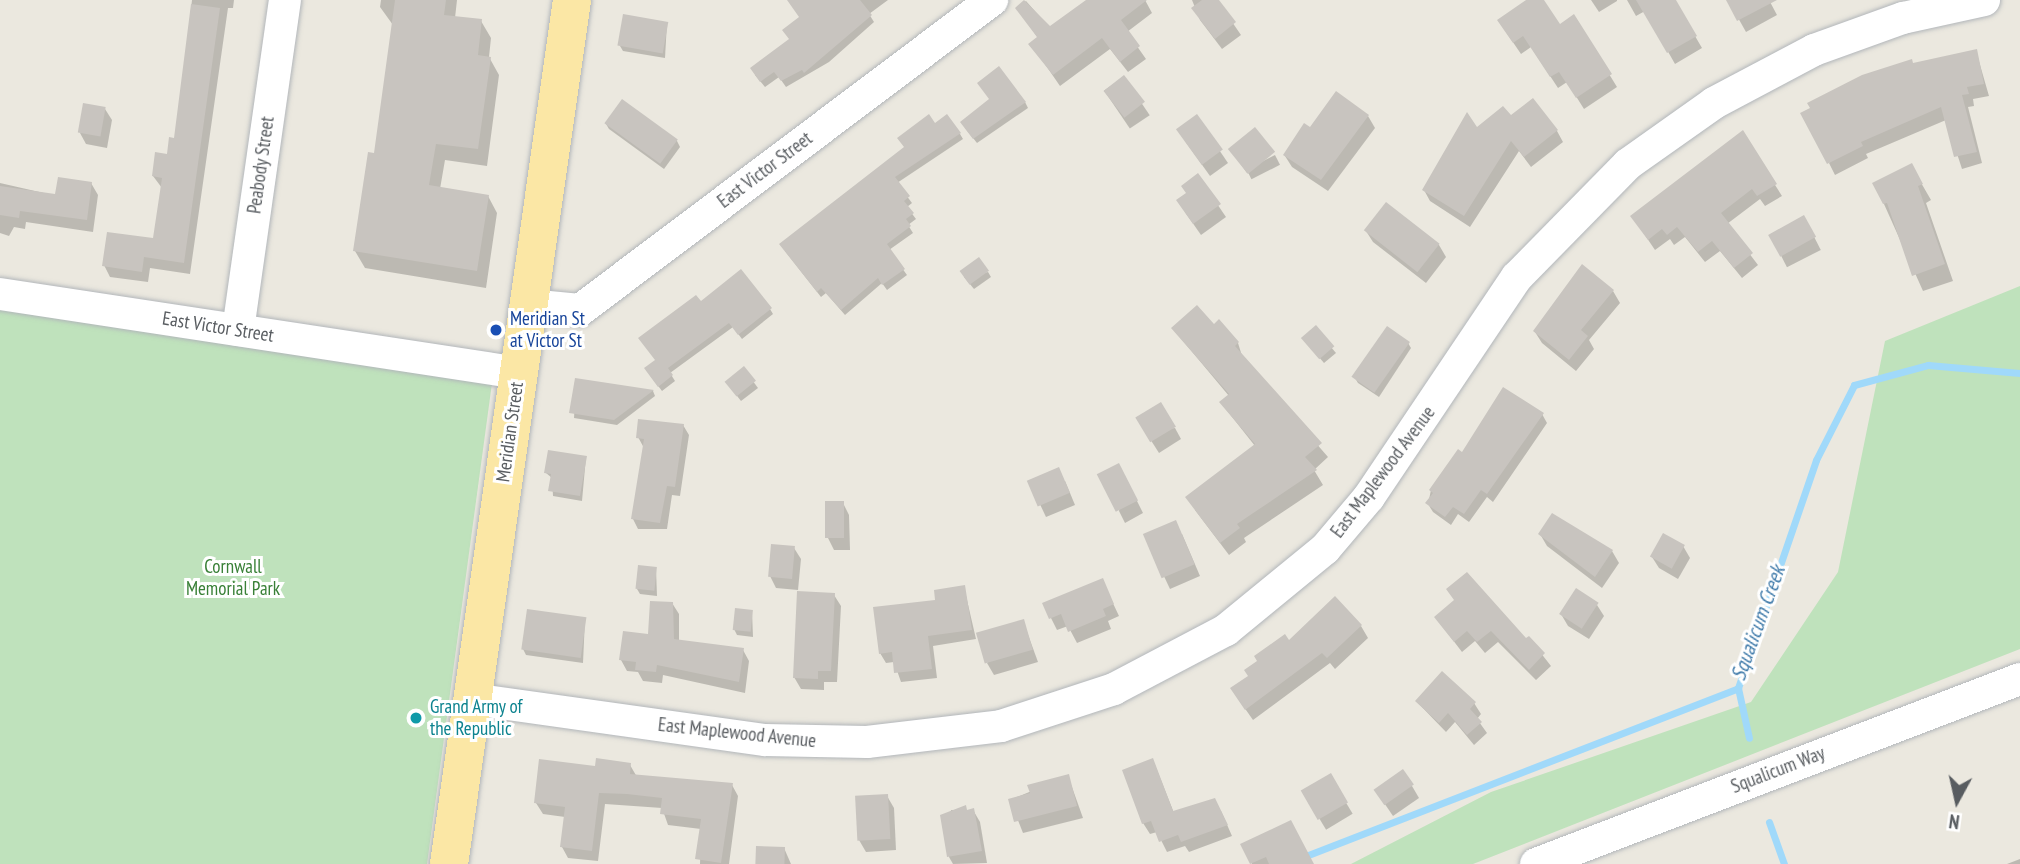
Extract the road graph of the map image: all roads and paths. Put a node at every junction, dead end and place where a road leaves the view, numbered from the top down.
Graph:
1 (285, 0) edge
2 (572, 0) edge
3 (992, 0) edge
4 (1984, 0) edge
5 (0, 294) edge
6 (528, 305) junction
7 (237, 330) junction
8 (519, 373) junction
9 (2020, 679) edge
10 (472, 699) junction
11 (449, 864) edge
12 (1536, 864) edge

1 - 7 street, Peabody Street
2 - 6 main road, Meridian Street
3 - 6 street, East Victor Street
4 - 10 street, East Maplewood Avenue
5 - 7 street, East Victor Street
6 - 8 main road, Meridian Street
7 - 8 street, East Victor Street
8 - 10 main road, Meridian Street
9 - 12 street, Squalicum Way
10 - 11 main road, Meridian Street

